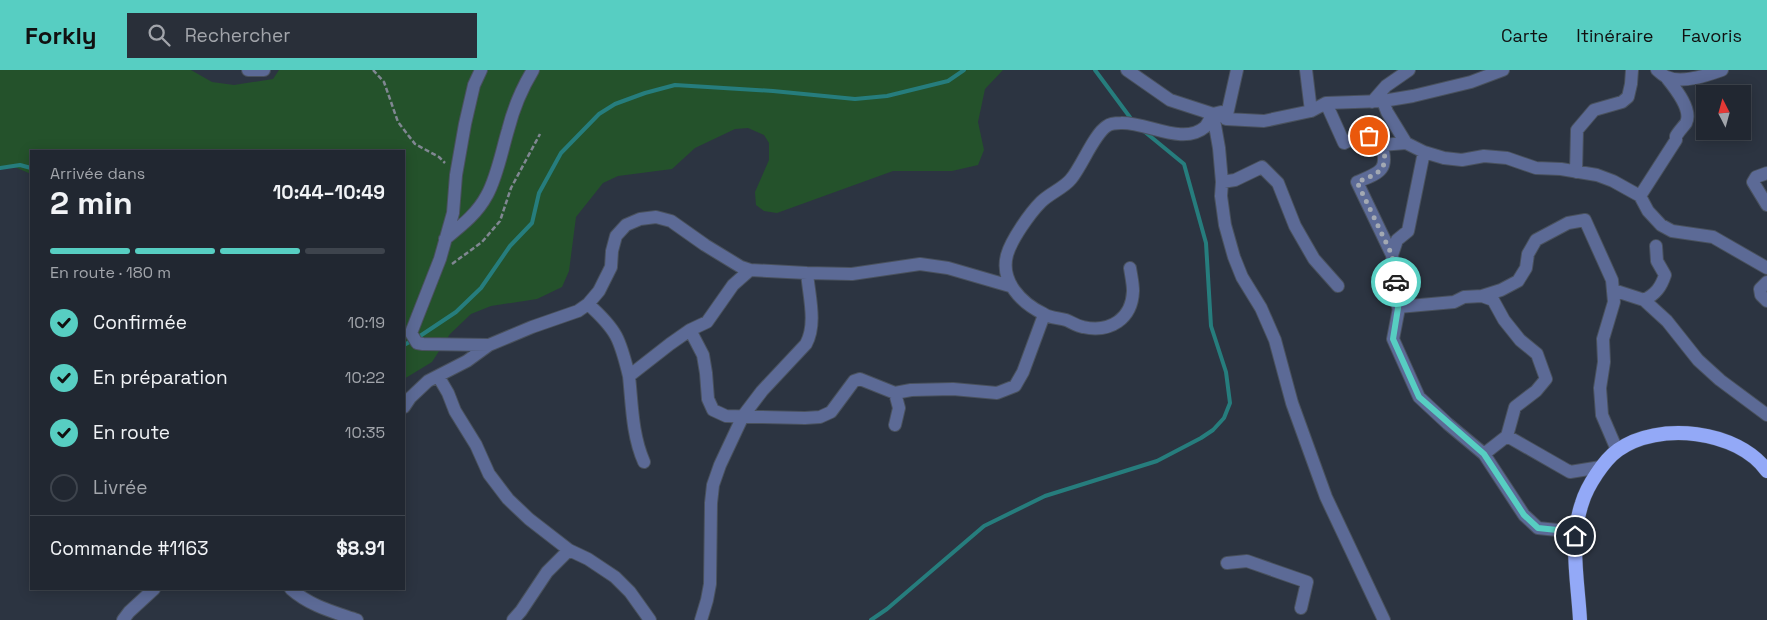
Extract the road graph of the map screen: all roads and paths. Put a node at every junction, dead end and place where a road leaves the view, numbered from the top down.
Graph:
1 (248, 70) edge
2 (264, 70) edge
3 (373, 70) edge
4 (481, 70) edge
5 (533, 70) edge
6 (1127, 70) edge
7 (1237, 70) edge
8 (1306, 70) edge
9 (1408, 70) edge
10 (1503, 70) edge
11 (1632, 70) edge
12 (1722, 70) edge
13 (1662, 74) edge
14 (1377, 102) junction
15 (1326, 103) junction
16 (1311, 110) junction
17 (1213, 114) junction
18 (1226, 119) junction
19 (540, 134) dead end
20 (1406, 143) junction
21 (1381, 145) junction
22 (1424, 152) junction
23 (1576, 172) junction
24 (1767, 173) edge
25 (456, 175) junction
26 (1222, 182) junction
27 (1640, 196) junction
28 (1767, 205) edge
29 (444, 239) junction
30 (1656, 246) dead end
31 (1392, 255) junction
32 (1130, 268) dead end
33 (1767, 268) edge
34 (750, 270) junction
35 (807, 274) junction
36 (433, 278) junction
37 (1767, 282) edge
38 (1010, 286) junction
39 (1338, 286) dead end
40 (1613, 290) junction
41 (1482, 296) junction
42 (1644, 300) junction
43 (1767, 301) edge
44 (588, 304) junction
45 (1398, 307) junction
46 (1044, 314) junction
47 (690, 330) junction
48 (489, 345) junction
49 (438, 376) junction
50 (629, 376) junction
51 (895, 393) junction
52 (405, 405) edge
53 (1767, 415) edge
54 (743, 416) junction
55 (895, 424) dead end
56 (1507, 436) junction
57 (1617, 450) junction
58 (1484, 454) junction
59 (644, 462) dead end
60 (1766, 466) edge
61 (1601, 467) junction
62 (1576, 532) junction
63 (569, 550) junction
64 (1228, 563) dead end
65 (153, 590) edge
66 (292, 590) edge
67 (1301, 608) dead end
68 (123, 620) edge
69 (358, 620) edge
70 (513, 620) edge
71 (650, 620) edge
72 (701, 620) edge
73 (1384, 620) edge
74 (1580, 620) edge

1 - 2 street
3 - 25 path
4 - 25 street
5 - 29 street
6 - 17 street
7 - 18 street
8 - 16 street
9 - 14 street
10 - 14 street
11 - 23 street
12 - 13 street
13 - 27 street
14 - 15 street
14 - 20 street
15 - 16 street
15 - 21 street
16 - 18 street
17 - 18 street
17 - 26 street
17 - 38 street
19 - 36 path
20 - 21 street
20 - 22 street
21 - 31 street
22 - 23 street
22 - 31 street
23 - 27 street
24 - 28 street
25 - 29 street
26 - 39 street
26 - 73 street
27 - 33 street
29 - 36 street
30 - 42 street
31 - 45 street
32 - 46 street
34 - 35 street
34 - 44 street
34 - 47 street
35 - 38 street
35 - 54 street
36 - 48 street
37 - 43 street
38 - 46 street
40 - 41 street
40 - 42 street
40 - 57 street
41 - 45 street
41 - 56 street
42 - 53 street
44 - 48 street
44 - 50 street
45 - 58 street
46 - 51 street
47 - 50 street
47 - 54 street
48 - 49 street
49 - 52 street
49 - 63 street
50 - 59 street
51 - 54 street
51 - 55 street
54 - 72 street
56 - 58 street
56 - 61 street
57 - 60 highway
57 - 61 highway
58 - 62 street
61 - 62 highway
62 - 74 highway
63 - 70 street
63 - 71 street
64 - 67 street
65 - 68 street
66 - 69 street

